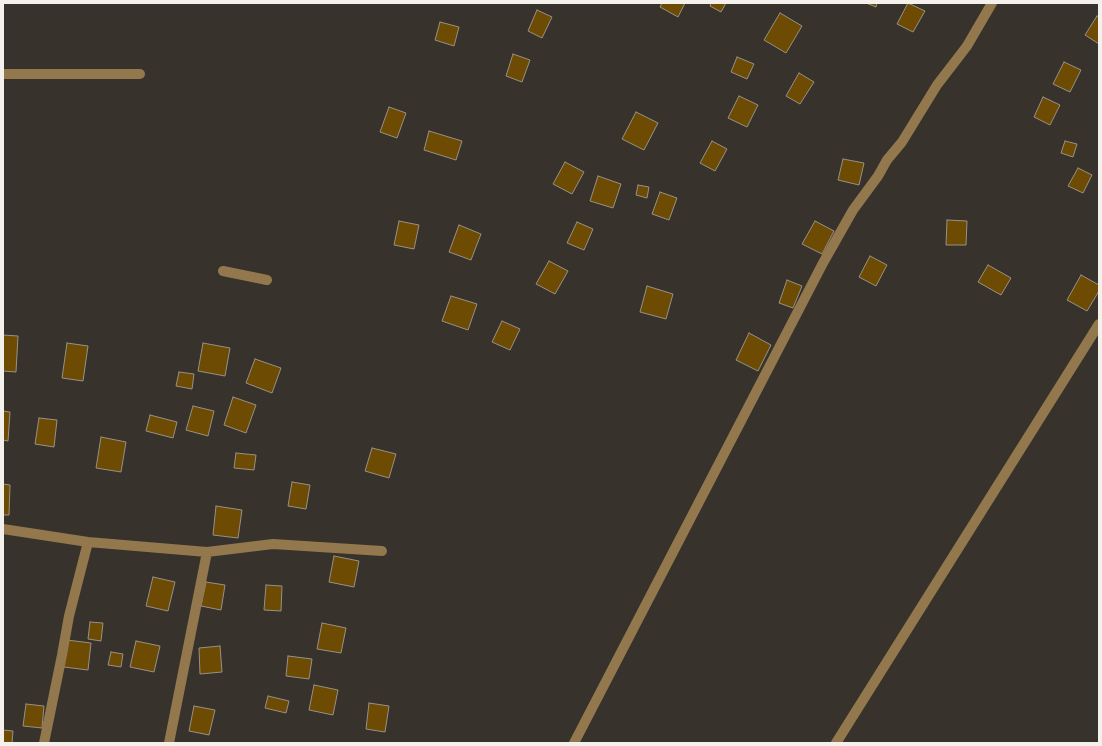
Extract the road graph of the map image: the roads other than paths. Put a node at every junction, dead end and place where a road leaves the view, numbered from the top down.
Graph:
1 (992, 3) edge
2 (3, 74) edge
3 (140, 74) dead end
4 (223, 271) dead end
5 (267, 280) dead end
6 (1099, 324) edge
7 (3, 529) edge
8 (88, 542) junction
9 (382, 551) dead end
10 (207, 552) junction
11 (44, 743) edge
12 (168, 743) edge
13 (574, 743) edge
14 (836, 743) edge

1 - 13 street
2 - 3 street
4 - 5 street
6 - 14 street
7 - 8 street
8 - 10 street
8 - 11 street
9 - 10 street
10 - 12 street

